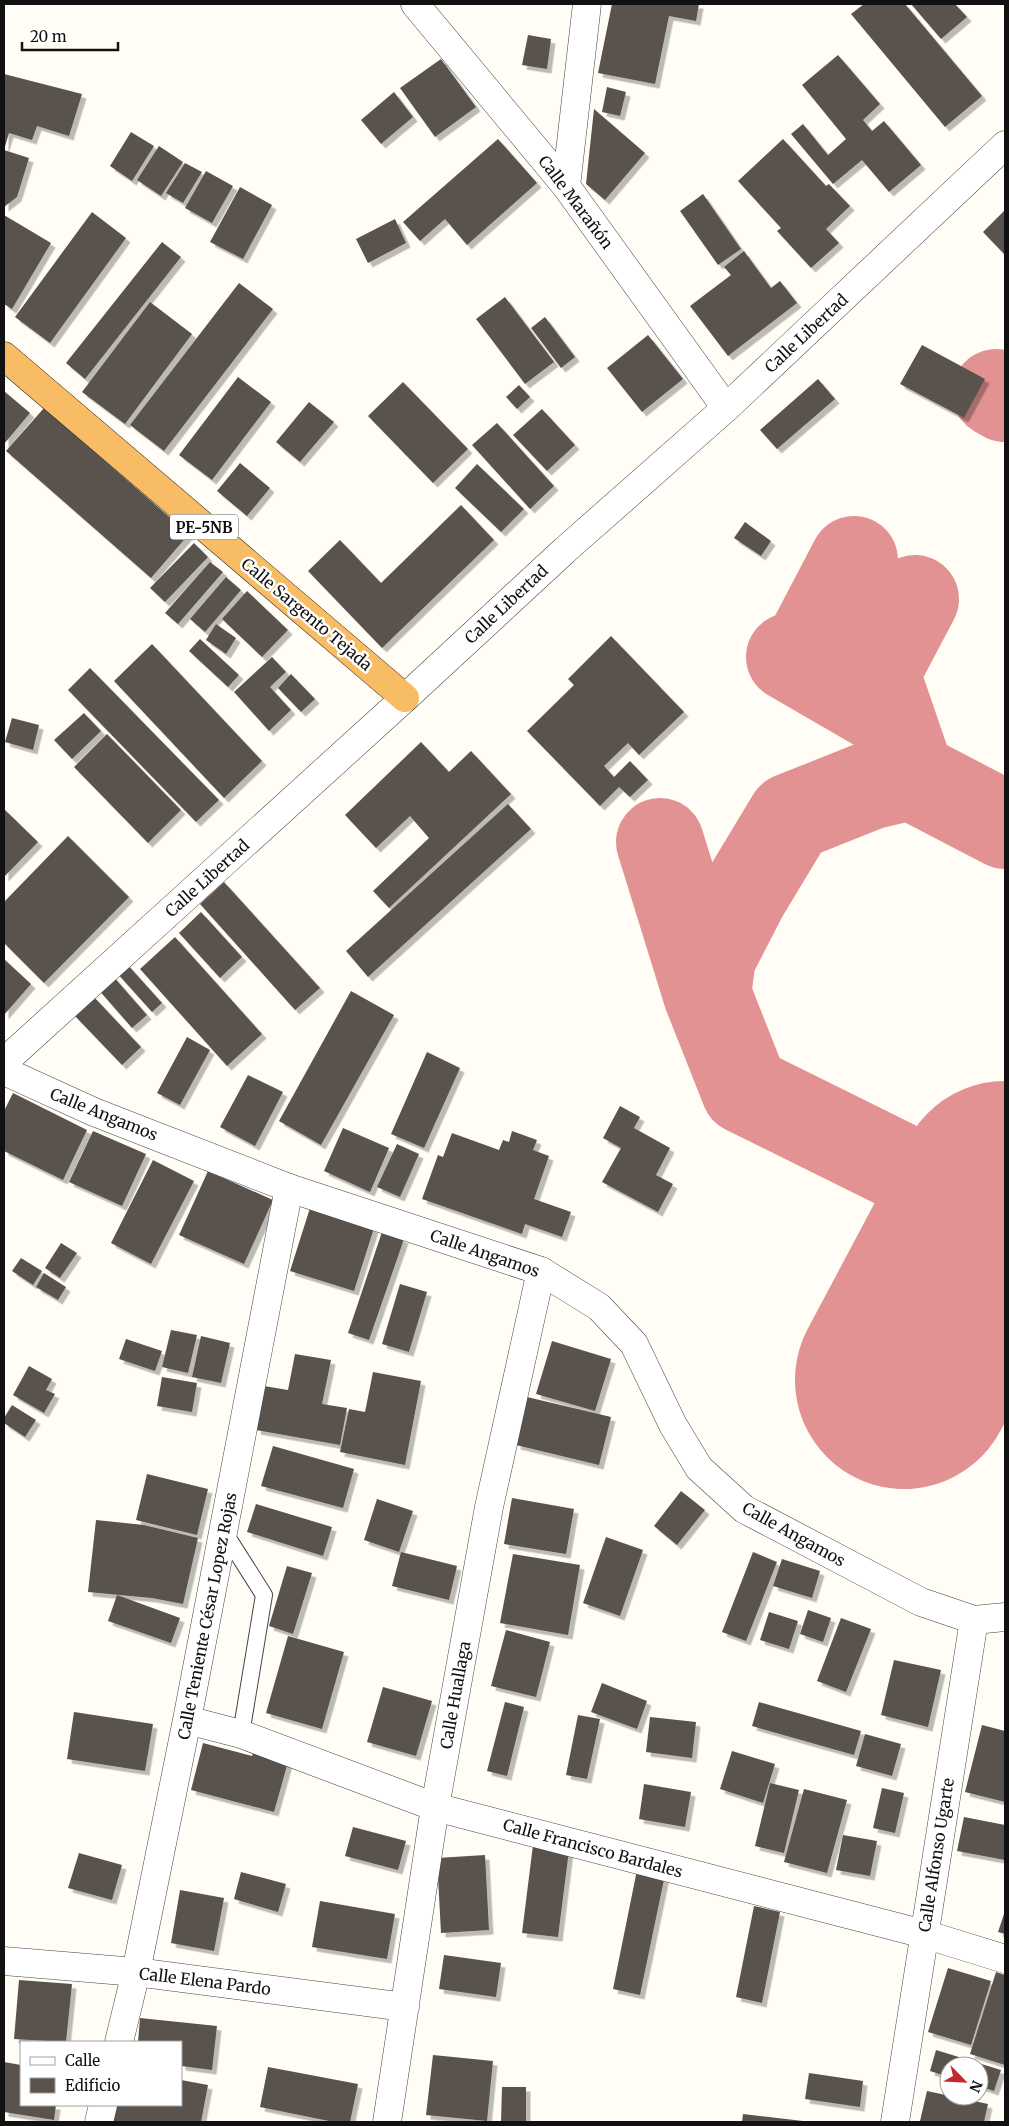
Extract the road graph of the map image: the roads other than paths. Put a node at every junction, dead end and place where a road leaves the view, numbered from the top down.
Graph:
1 (415, 4) edge
2 (587, 4) edge
3 (1005, 145) edge
4 (566, 186) junction
5 (4, 356) edge
6 (726, 408) junction
7 (405, 698) junction
8 (4, 1062) edge
9 (4, 1072) edge
10 (289, 1188) junction
11 (541, 1271) junction
12 (224, 1532) junction
13 (1005, 1617) edge
14 (974, 1620) junction
15 (187, 1720) junction
16 (241, 1734) junction
17 (435, 1807) junction
18 (924, 1934) junction
19 (1005, 1959) edge
20 (4, 1962) edge
21 (136, 1972) junction
22 (405, 2007) junction
23 (119, 2041) edge
24 (103, 2106) edge
25 (99, 2122) edge
26 (387, 2122) edge
27 (895, 2122) edge

1 - 4 street, Calle Marañón
2 - 4 street
3 - 6 street, Calle Libertad
4 - 6 street, Calle Marañón
5 - 7 highway, Calle Sargento Tejada / PE-5NB
6 - 7 street, Calle Libertad
7 - 8 street, Calle Libertad
9 - 10 street, Calle Angamos
10 - 11 street, Calle Angamos
10 - 12 street, Calle Teniente César Lopez Rojas
11 - 14 street, Calle Angamos
11 - 17 street, Calle Huallaga
12 - 15 street, Calle Teniente César Lopez Rojas
12 - 16 lane
13 - 14 street
14 - 18 street, Calle Alfonso Ugarte
15 - 16 street, Calle Francisco Bardales
15 - 21 street, Calle Teniente César Lopez Rojas
16 - 17 street, Calle Francisco Bardales
17 - 18 street, Calle Francisco Bardales
17 - 22 street, Calle Huallaga
18 - 19 street, Calle Francisco Bardales
18 - 27 street, Calle Alfonso Ugarte
20 - 21 street, Calle Elena Pardo
21 - 22 street, Calle Elena Pardo
21 - 23 street, Calle Teniente César Lopez Rojas
22 - 26 street, Calle Huallaga
24 - 25 street

